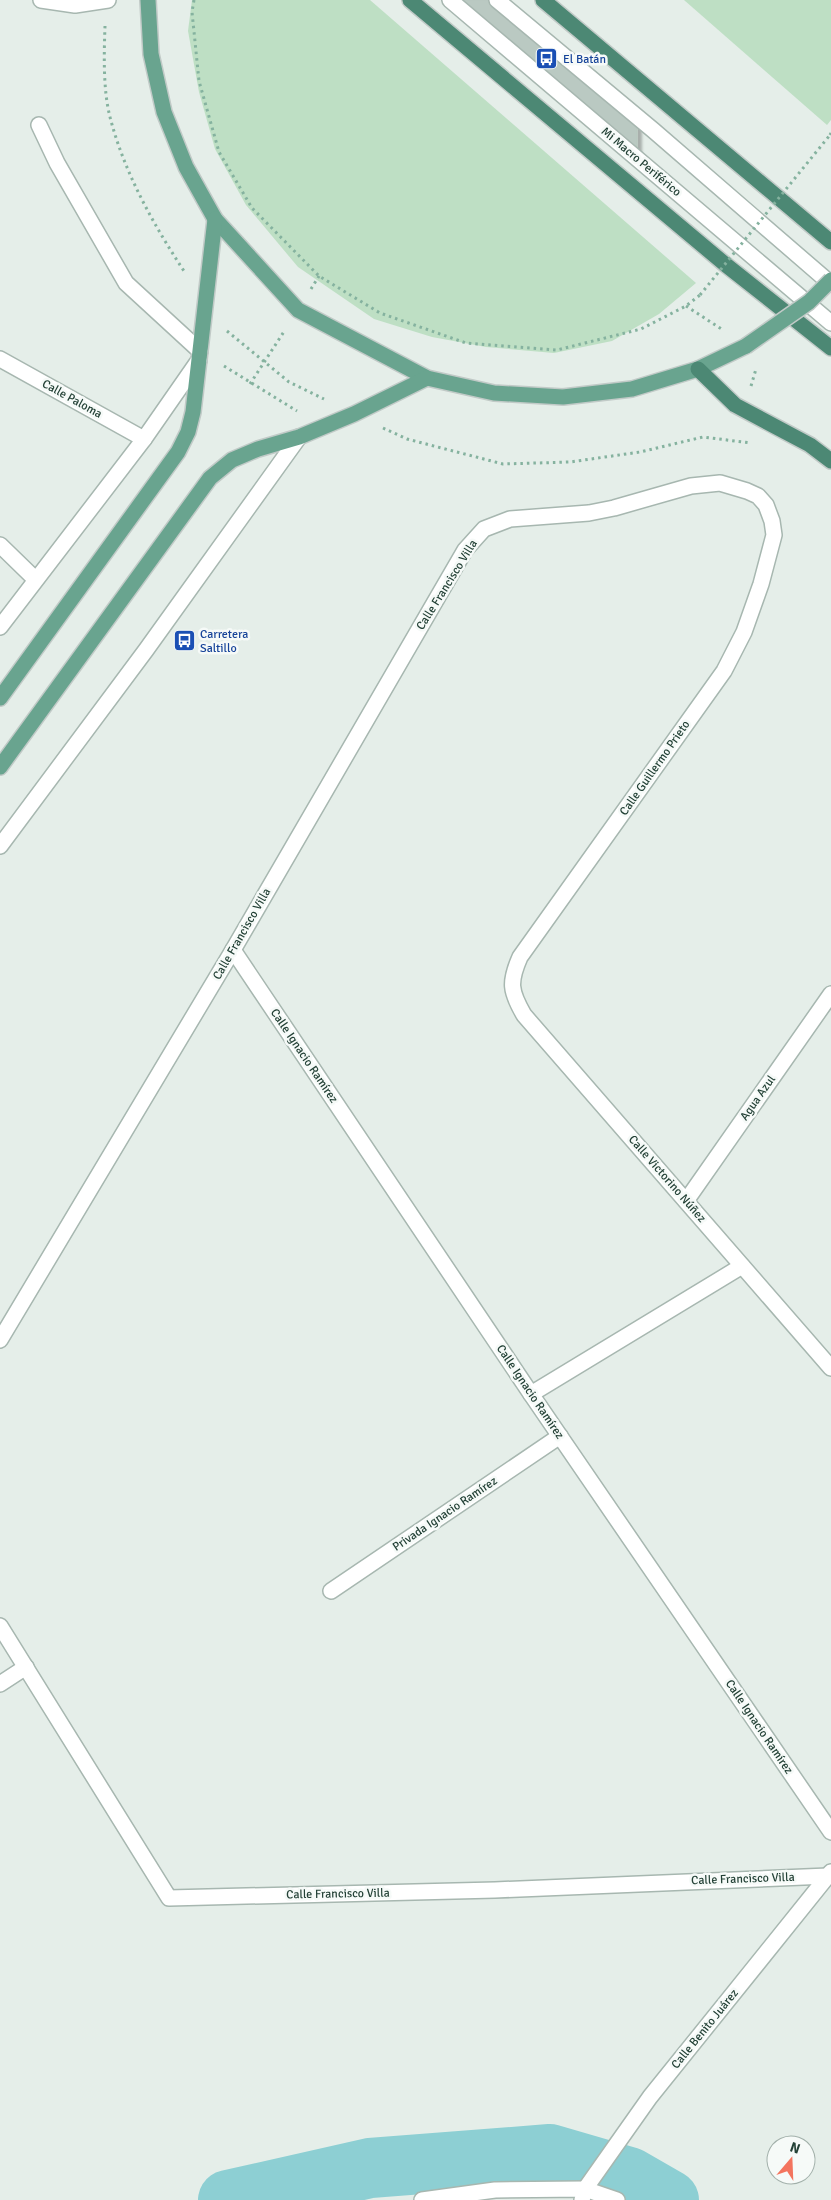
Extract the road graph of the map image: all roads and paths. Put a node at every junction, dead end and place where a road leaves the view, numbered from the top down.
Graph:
1 (41, 0) edge
2 (108, 0) edge
3 (148, 0) edge
4 (194, 0) edge
5 (410, 0) edge
6 (450, 0) edge
7 (497, 0) edge
8 (544, 0) edge
9 (39, 125) dead end
10 (830, 134) edge
11 (215, 219) junction
12 (831, 242) edge
13 (831, 280) edge
14 (831, 284) edge
15 (686, 306) junction
16 (831, 323) edge
17 (746, 346) junction
18 (831, 348) edge
19 (200, 355) junction
20 (0, 359) edge
21 (698, 369) junction
22 (426, 378) junction
23 (734, 406) junction
24 (324, 427) junction
25 (299, 437) junction
26 (144, 439) junction
27 (831, 460) edge
28 (484, 529) joint
29 (0, 545) edge
30 (35, 579) junction
31 (0, 627) edge
32 (0, 698) edge
33 (0, 766) edge
34 (0, 846) edge
35 (233, 950) junction
36 (511, 986) joint
37 (831, 994) edge
38 (686, 1201) junction
39 (742, 1266) junction
40 (0, 1340) edge
41 (831, 1368) edge
42 (531, 1394) junction
43 (560, 1436) junction
44 (330, 1592) dead end
45 (0, 1626) edge
46 (26, 1667) junction
47 (0, 1684) edge
48 (831, 1832) edge
49 (829, 1874) edge
50 (584, 2192) edge
51 (422, 2200) edge
52 (617, 2200) edge

1 - 2 street
3 - 11 main road
4 - 15 path
5 - 18 highway
6 - 16 street, Mi Macro Periférico
7 - 14 street
8 - 12 highway
9 - 19 street
10 - 15 path, bridge
11 - 19 main road
11 - 22 main road
13 - 17 main road, bridge
15 - 17 path
17 - 21 main road
17 - 23 path
19 - 24 path
19 - 26 street
19 - 32 main road
20 - 26 street, Calle Paloma
21 - 22 main road
21 - 23 highway
22 - 24 main road
23 - 27 highway
24 - 25 main road
25 - 33 main road
25 - 34 street
26 - 30 street
28 - 35 street, Calle Francisco Villa
28 - 36 street, Calle Guillermo Prieto
29 - 30 street
30 - 31 street
35 - 40 street, Calle Francisco Villa
35 - 42 street, Calle Ignacio Ramírez
36 - 38 street, Calle Victorino Núñez
37 - 38 street, Agua Azul
38 - 39 street, Calle Victorino Núñez
39 - 41 street, Calle Victorino Núñez
39 - 42 street
42 - 43 street, Calle Ignacio Ramírez
43 - 44 street, Privada Ignacio Ramírez
43 - 48 street, Calle Ignacio Ramírez
45 - 46 street, Calle Francisco Villa
46 - 47 street
46 - 49 street, Calle Francisco Villa
49 - 50 street, Calle Benito Juárez
50 - 51 street
50 - 52 street

